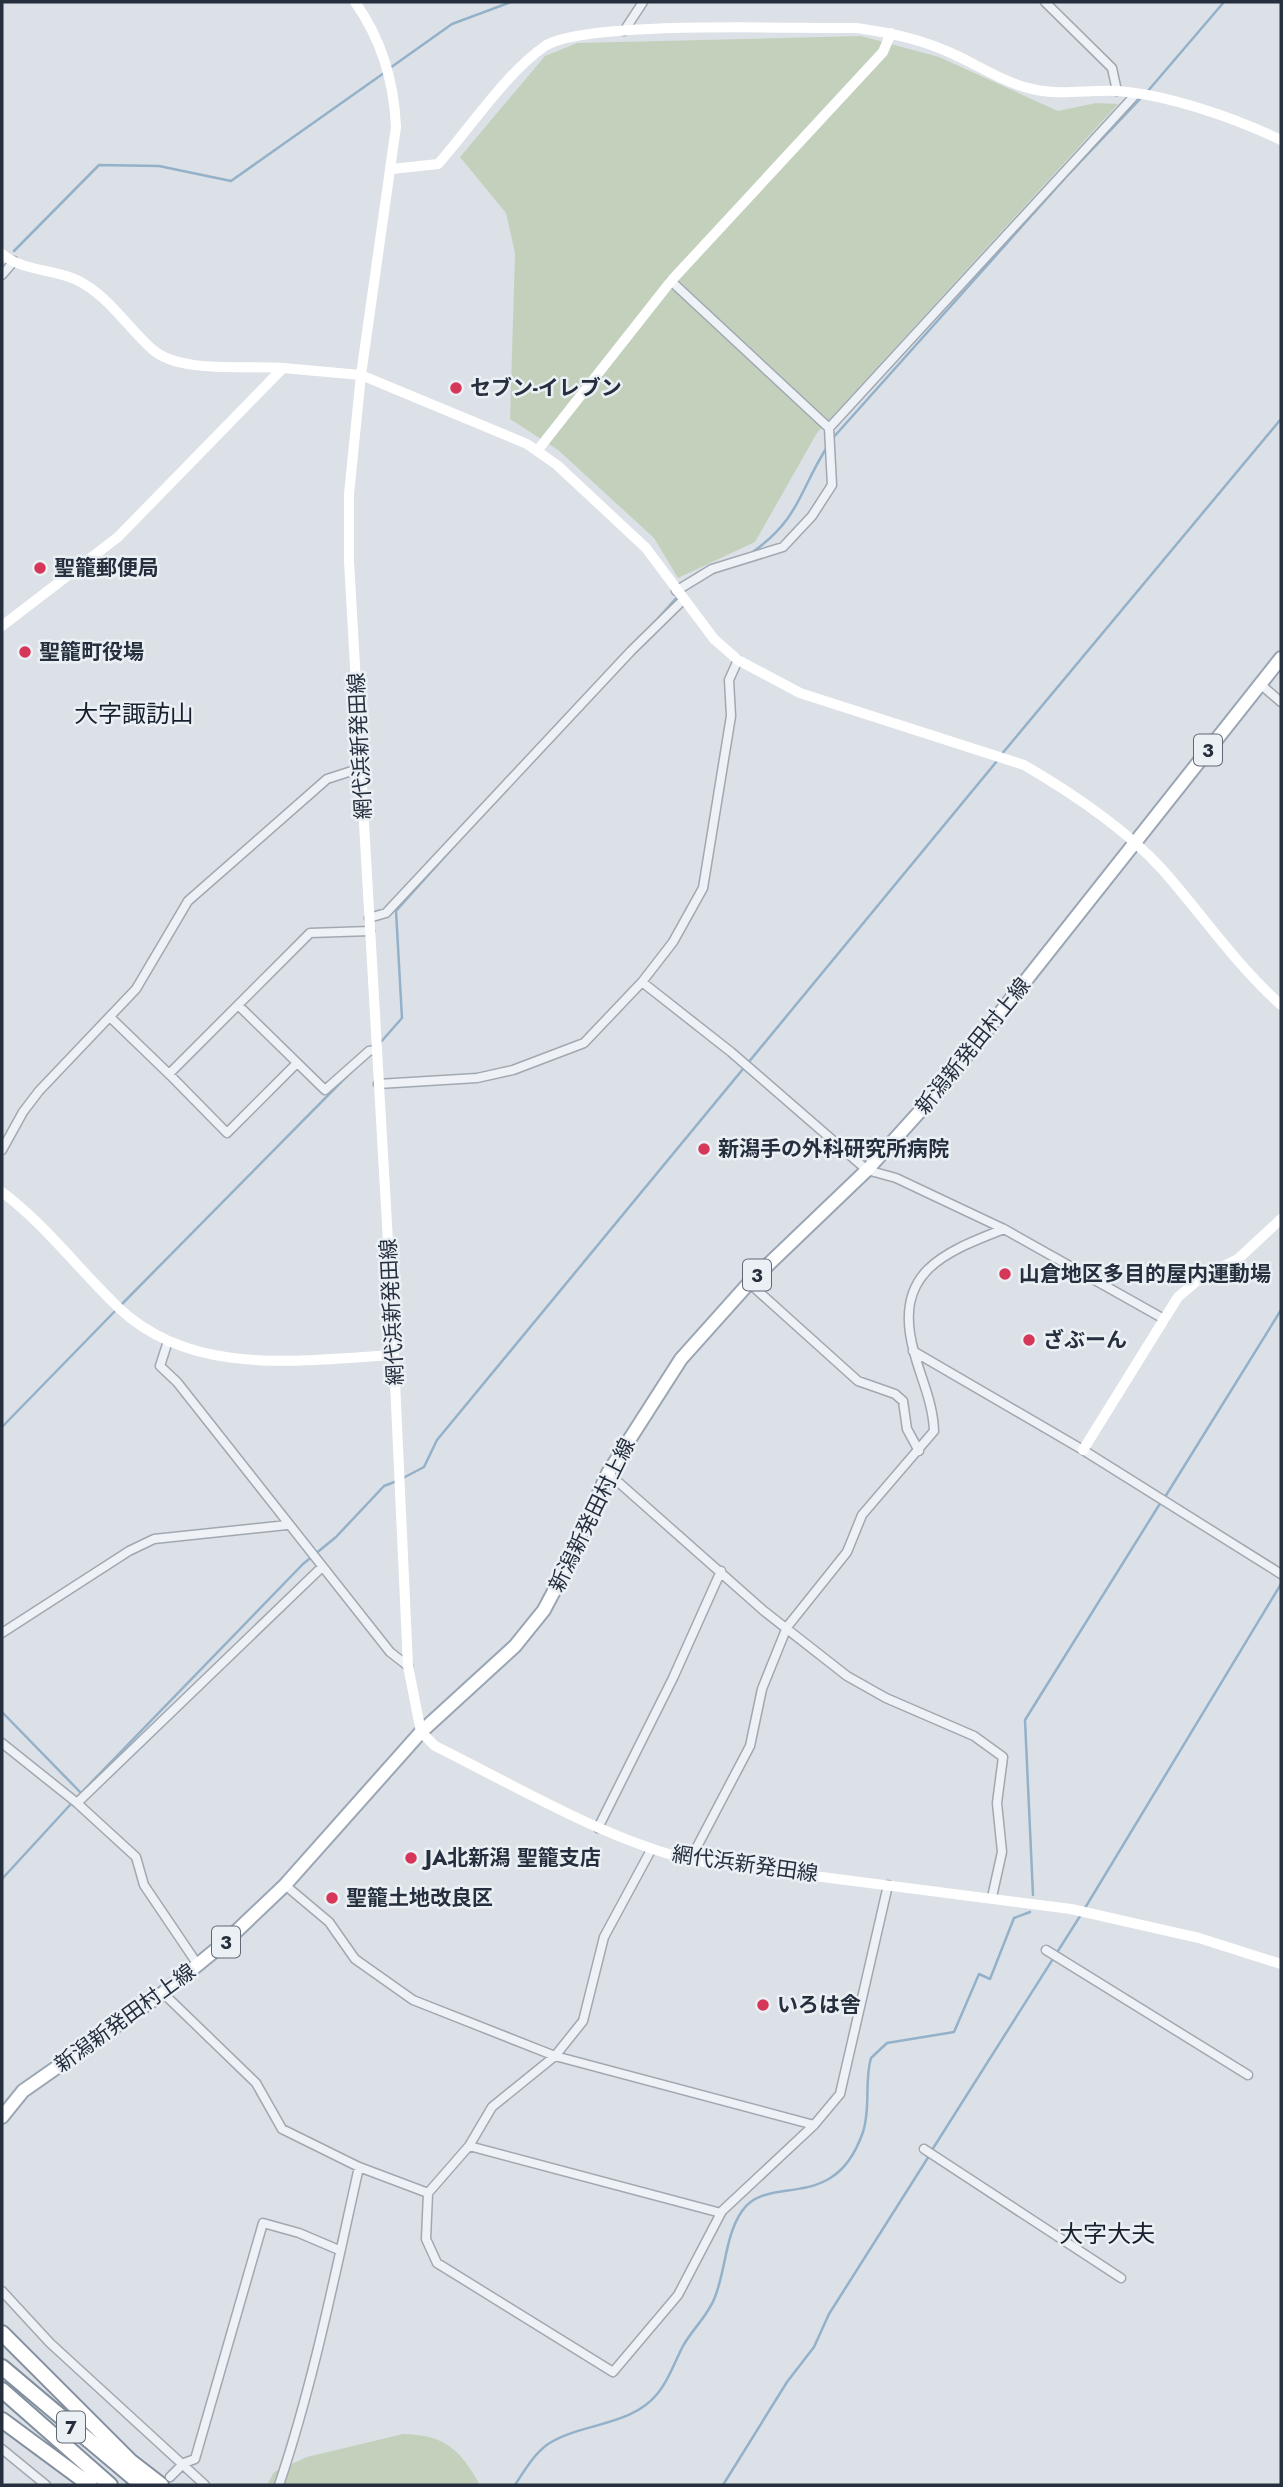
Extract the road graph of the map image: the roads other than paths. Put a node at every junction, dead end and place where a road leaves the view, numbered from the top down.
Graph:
1 (355, 2) edge
2 (643, 2) edge
3 (1045, 2) edge
4 (624, 31) junction
5 (891, 33) junction
6 (1116, 91) junction
7 (1136, 94) junction
8 (1281, 141) edge
9 (392, 169) junction
10 (2, 254) edge
11 (14, 261) junction
12 (2, 275) edge
13 (671, 281) junction
14 (283, 368) junction
15 (361, 375) junction
16 (829, 428) junction
17 (537, 451) junction
18 (679, 595) junction
19 (2, 626) edge
20 (1281, 658) edge
21 (738, 660) junction
22 (1260, 684) junction
23 (1281, 702) edge
24 (361, 768) junction
25 (1135, 843) junction
26 (369, 918) junction
27 (370, 931) junction
28 (642, 982) junction
29 (238, 1005) junction
30 (1281, 1005) edge
31 (111, 1018) junction
32 (376, 1050) junction
33 (297, 1063) junction
34 (169, 1074) junction
35 (378, 1084) junction
36 (2, 1150) edge
37 (867, 1170) junction
38 (2, 1192) edge
39 (1281, 1219) edge
40 (1004, 1229) junction
41 (749, 1283) junction
42 (1164, 1319) junction
43 (168, 1341) junction
44 (914, 1352) junction
45 (394, 1355) junction
46 (1083, 1450) junction
47 (919, 1451) junction
48 (608, 1473) junction
49 (288, 1525) junction
50 (322, 1567) junction
51 (721, 1571) junction
52 (1281, 1574) edge
53 (787, 1627) junction
54 (2, 1633) edge
55 (408, 1666) junction
56 (421, 1732) junction
57 (2, 1743) edge
58 (77, 1803) junction
59 (598, 1828) junction
60 (651, 1850) junction
61 (690, 1860) junction
62 (285, 1885) junction
63 (888, 1885) junction
64 (992, 1896) junction
65 (1046, 1950) dead end
66 (1281, 1964) edge
67 (198, 1965) junction
68 (163, 1993) junction
69 (555, 2056) junction
70 (1248, 2075) dead end
71 (2, 2117) edge
72 (814, 2125) junction
73 (469, 2146) junction
74 (924, 2149) dead end
75 (359, 2167) junction
76 (428, 2193) junction
77 (721, 2213) junction
78 (339, 2250) junction
79 (1121, 2278) dead end
80 (2, 2291) edge
81 (2, 2333) edge
82 (2, 2367) edge
83 (2, 2390) edge
84 (2, 2420) edge
85 (2, 2449) edge
86 (184, 2463) junction
87 (165, 2481) edge
88 (46, 2485) edge
89 (90, 2485) edge
90 (110, 2485) edge
91 (142, 2485) edge
92 (205, 2485) edge
93 (279, 2485) edge

1 - 9 street, 網代浜新発田線
2 - 4 street
3 - 6 street
4 - 5 street
4 - 9 street
5 - 6 street
5 - 13 street
6 - 7 street
7 - 8 street
7 - 16 street
9 - 15 street, 網代浜新発田線
10 - 11 street
11 - 12 street
11 - 14 street
13 - 16 street
13 - 17 street
14 - 15 street
14 - 19 street
15 - 17 street
15 - 24 street, 網代浜新発田線
16 - 18 street
17 - 18 street
18 - 21 street
18 - 26 street
20 - 22 main road, 新潟新発田村上線 / 3
21 - 25 street
21 - 28 street
22 - 23 street
22 - 25 main road, 新潟新発田村上線 / 3
24 - 26 street, 網代浜新発田線
24 - 31 street
25 - 30 street
25 - 37 main road, 新潟新発田村上線 / 3
26 - 27 street, 網代浜新発田線
27 - 29 street
27 - 32 street, 網代浜新発田線
28 - 35 street
28 - 37 street
29 - 33 street
29 - 34 street
31 - 34 street
31 - 36 street
32 - 33 street
32 - 35 street, 網代浜新発田線
33 - 34 street
35 - 45 street, 網代浜新発田線
37 - 40 street
37 - 41 main road, 新潟新発田村上線 / 3
38 - 43 street
39 - 42 street
40 - 42 street
40 - 44 street
41 - 47 street
41 - 48 main road, 新潟新発田村上線 / 3
42 - 46 street
43 - 45 street
43 - 49 street
44 - 46 street
44 - 47 street
45 - 55 street, 網代浜新発田線
46 - 52 street
47 - 53 street
48 - 51 street
48 - 56 main road, 新潟新発田村上線 / 3
49 - 50 street
49 - 54 street
50 - 55 street
50 - 58 street
51 - 53 street
51 - 59 street
53 - 61 street
53 - 64 street
55 - 56 street, 網代浜新発田線
56 - 59 street, 網代浜新発田線
56 - 62 main road, 新潟新発田村上線 / 3
57 - 58 street
58 - 67 street
59 - 60 street, 網代浜新発田線
60 - 61 street, 網代浜新発田線
60 - 69 street
61 - 63 street, 網代浜新発田線
62 - 67 main road, 新潟新発田村上線 / 3
62 - 69 street
63 - 64 street, 網代浜新発田線
63 - 72 street
64 - 66 street, 網代浜新発田線
65 - 70 street
67 - 68 main road, 新潟新発田村上線 / 3
68 - 71 main road, 新潟新発田村上線 / 3
68 - 75 street
69 - 72 street
69 - 73 street
72 - 77 street
73 - 76 street
73 - 77 street
74 - 79 street
75 - 76 street
75 - 78 street
76 - 77 street
78 - 86 street
78 - 93 street
80 - 86 street
81 - 87 highway
82 - 91 highway, 7
83 - 90 highway, 7
84 - 89 highway
85 - 88 street
86 - 87 street
86 - 92 street

